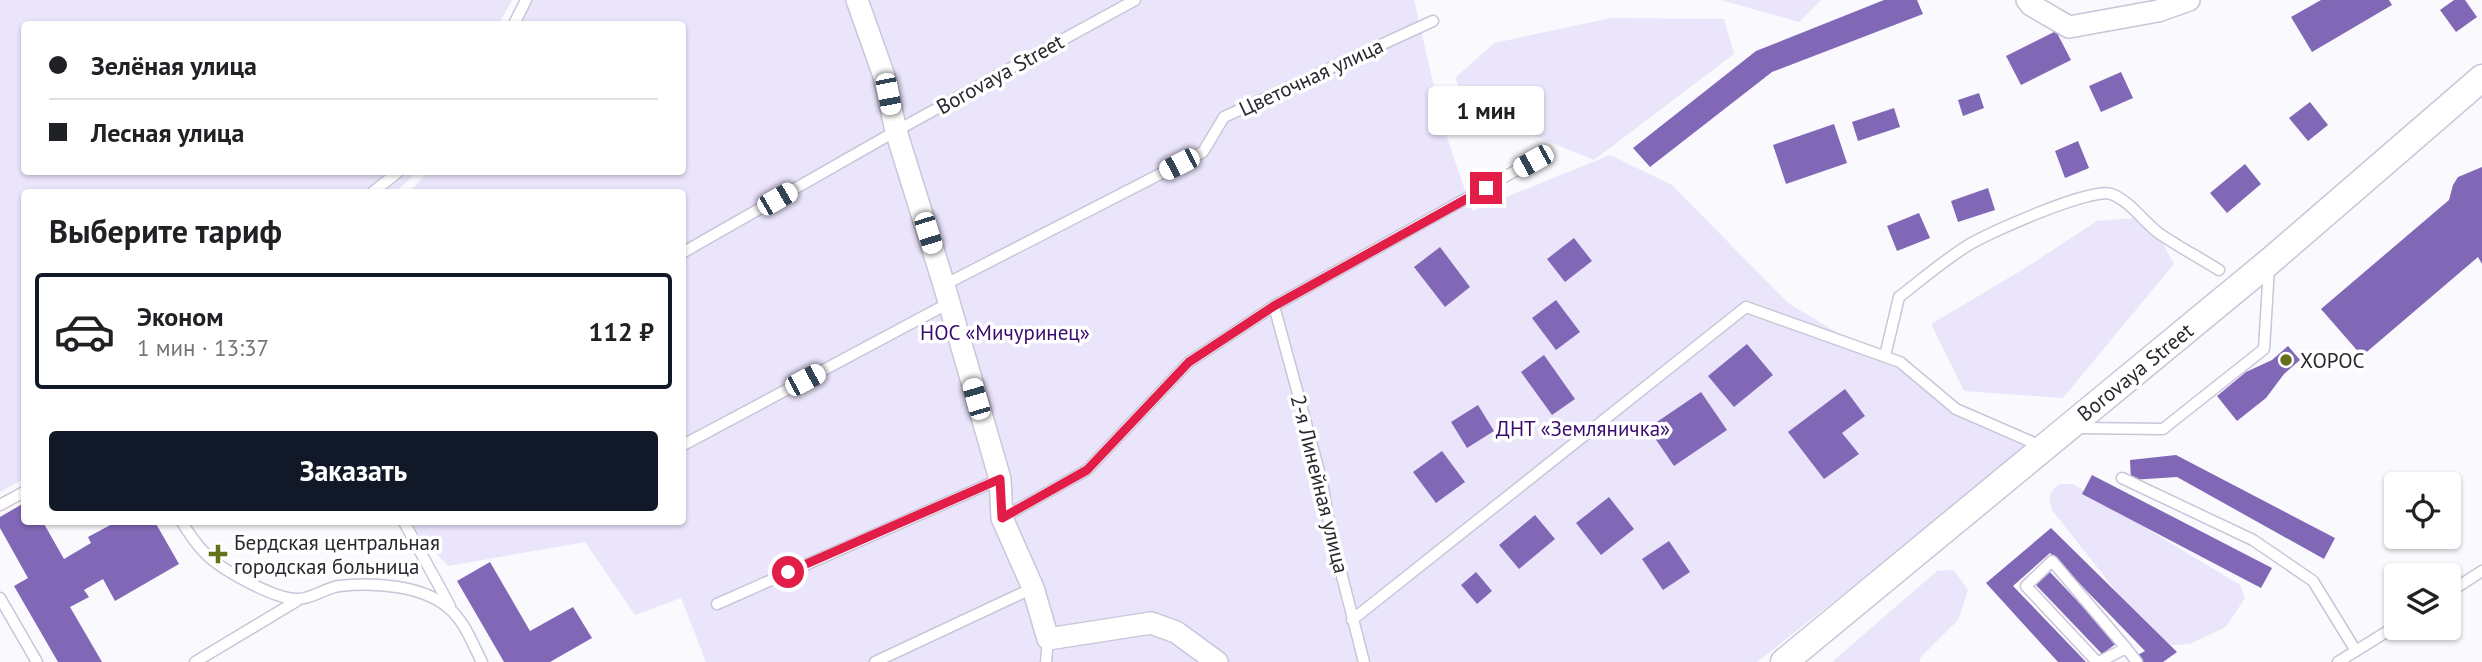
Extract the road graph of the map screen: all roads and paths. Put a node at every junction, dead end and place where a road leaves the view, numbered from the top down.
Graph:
1 (526, 0) edge
2 (1135, 0) edge
3 (2027, 0) edge
4 (2189, 0) edge
5 (858, 1) edge
6 (516, 21) edge
7 (1433, 21) dead end
8 (2482, 78) edge
9 (896, 131) junction
10 (1533, 161) dead end
11 (394, 175) edge
12 (377, 189) edge
13 (686, 251) edge
14 (2269, 262) junction
15 (2219, 270) dead end
16 (946, 294) junction
17 (1274, 306) junction
18 (1885, 356) junction
19 (2069, 427) junction
20 (686, 443) edge
21 (2045, 447) junction
22 (2122, 478) dead end
23 (1000, 479) junction
24 (21, 494) edge
25 (0, 505) edge
26 (1002, 518) junction
27 (184, 525) edge
28 (406, 525) edge
29 (2482, 571) edge
30 (2461, 585) edge
31 (1033, 589) junction
32 (0, 598) edge
33 (300, 599) junction
34 (717, 604) dead end
35 (453, 611) junction
36 (1352, 620) junction
37 (2384, 634) edge
38 (1048, 639) junction
39 (2126, 648) junction
40 (2356, 651) junction
41 (37, 662) edge
42 (195, 662) edge
43 (482, 662) edge
44 (875, 662) edge
45 (1046, 662) edge
46 (1217, 662) edge
47 (1364, 662) edge
48 (1784, 662) edge
49 (2098, 662) edge
50 (2137, 662) edge
51 (2338, 662) edge

1 - 6 lane
2 - 9 lane, Borovaya Street
3 - 4 street
5 - 9 street
7 - 16 lane, Цветочная улица
8 - 14 street, Borovaya Street
9 - 13 lane, Borovaya Street
9 - 16 street
10 - 17 lane
11 - 12 lane
14 - 19 street, Borovaya Street
14 - 19 lane
15 - 18 lane
16 - 20 lane, Цветочная улица
16 - 23 street
17 - 26 lane
17 - 36 lane, 2-я Линейная улица
18 - 21 lane
18 - 36 lane
19 - 21 street, Borovaya Street
21 - 48 street, Borovaya Street
22 - 40 lane
23 - 26 street
23 - 34 lane
24 - 25 lane
26 - 31 street
27 - 33 lane
28 - 35 lane
29 - 30 lane
31 - 38 street
31 - 44 lane
32 - 41 lane
33 - 35 lane
33 - 42 lane
35 - 43 lane
36 - 47 lane, 2-я Линейная улица
37 - 40 lane
38 - 45 lane
38 - 46 street
39 - 49 lane
39 - 49 lane
39 - 50 lane
40 - 51 lane

